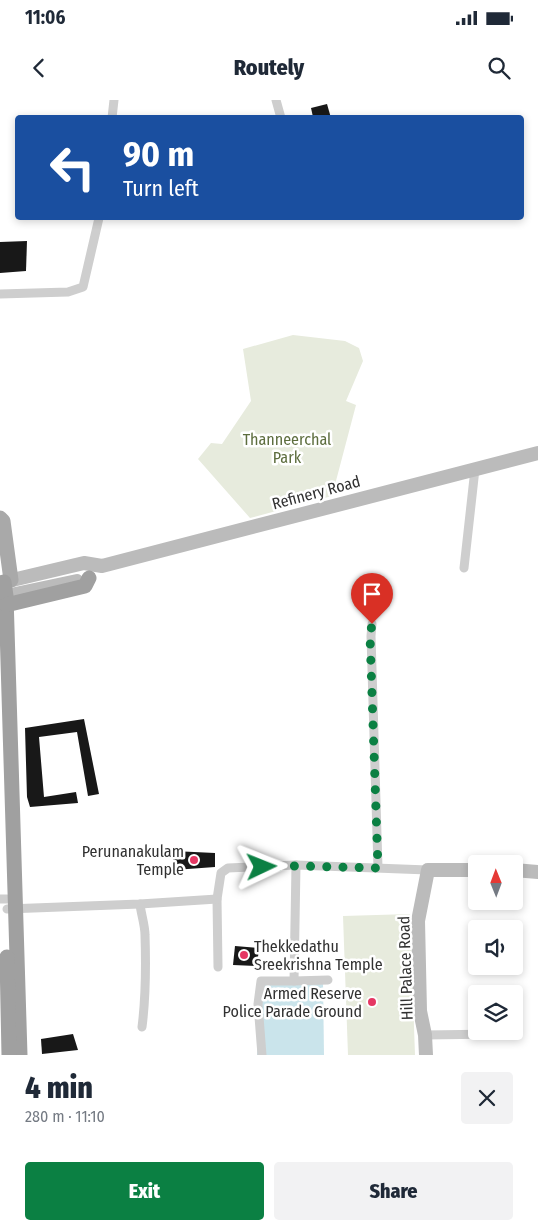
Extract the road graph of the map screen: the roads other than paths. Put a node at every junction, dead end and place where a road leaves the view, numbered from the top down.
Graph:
1 (114, 100) edge
2 (276, 100) edge
3 (112, 115) edge
4 (280, 115) edge
5 (100, 220) edge
6 (0, 294) edge
7 (538, 453) edge
8 (475, 469) junction
9 (0, 518) edge
10 (0, 558) edge
11 (102, 566) junction
12 (464, 568) dead end
13 (89, 578) joint
14 (4, 590) edge
15 (372, 624) dead end
16 (0, 751) edge
17 (296, 866) junction
18 (378, 868) junction
19 (428, 870) junction
20 (468, 870) edge
21 (523, 871) edge
22 (538, 872) edge
23 (217, 899) junction
24 (8, 904) edge
25 (140, 904) junction
26 (218, 967) dead end
27 (328, 980) dead end
28 (294, 981) junction
29 (3, 1008) edge
30 (142, 1027) dead end
31 (468, 1034) edge
32 (425, 1035) junction
33 (9, 1055) edge
34 (20, 1055) edge
35 (262, 1055) edge
36 (426, 1055) edge

1 - 3 street
2 - 4 street
5 - 6 street
7 - 8 main road, Refinery Road
8 - 11 main road, Refinery Road
8 - 12 street
9 - 14 main road
10 - 14 main road
11 - 13 main road, Refinery Road
11 - 14 main road, Refinery Road
13 - 14 highway
14 - 24 highway
15 - 18 street
16 - 24 highway
17 - 18 street
17 - 23 street
17 - 28 street
18 - 19 street
19 - 20 main road
19 - 32 main road, Hill Palace Road
21 - 22 main road
23 - 25 street
23 - 26 street
24 - 25 street
24 - 29 highway
24 - 34 highway
25 - 30 street
27 - 28 street
28 - 35 street
29 - 33 highway
31 - 32 street
32 - 36 main road, Hill Palace Road

